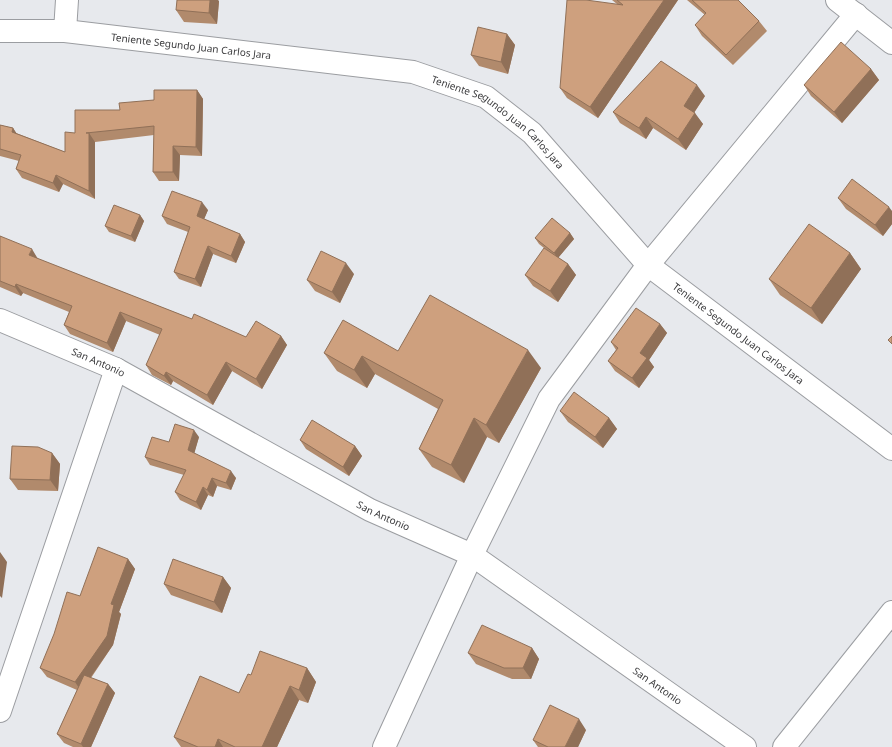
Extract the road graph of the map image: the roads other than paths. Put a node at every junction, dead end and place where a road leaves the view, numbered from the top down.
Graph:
1 (67, 0) edge
2 (837, 0) edge
3 (856, 14) junction
4 (0, 31) edge
5 (65, 31) junction
6 (892, 43) edge
7 (648, 265) junction
8 (0, 320) edge
9 (116, 369) junction
10 (892, 449) edge
11 (472, 554) junction
12 (892, 612) edge
13 (0, 711) edge
14 (384, 747) edge
15 (745, 747) edge
16 (784, 747) edge

1 - 5 street
2 - 3 street
3 - 6 street
3 - 7 street
4 - 5 street, Teniente Segundo Juan Carlos Jara
5 - 7 street, Teniente Segundo Juan Carlos Jara
7 - 10 street, Teniente Segundo Juan Carlos Jara
7 - 11 street
8 - 9 street, San Antonio
9 - 11 street, San Antonio
9 - 13 street
11 - 14 street
11 - 15 street, San Antonio
12 - 16 street

